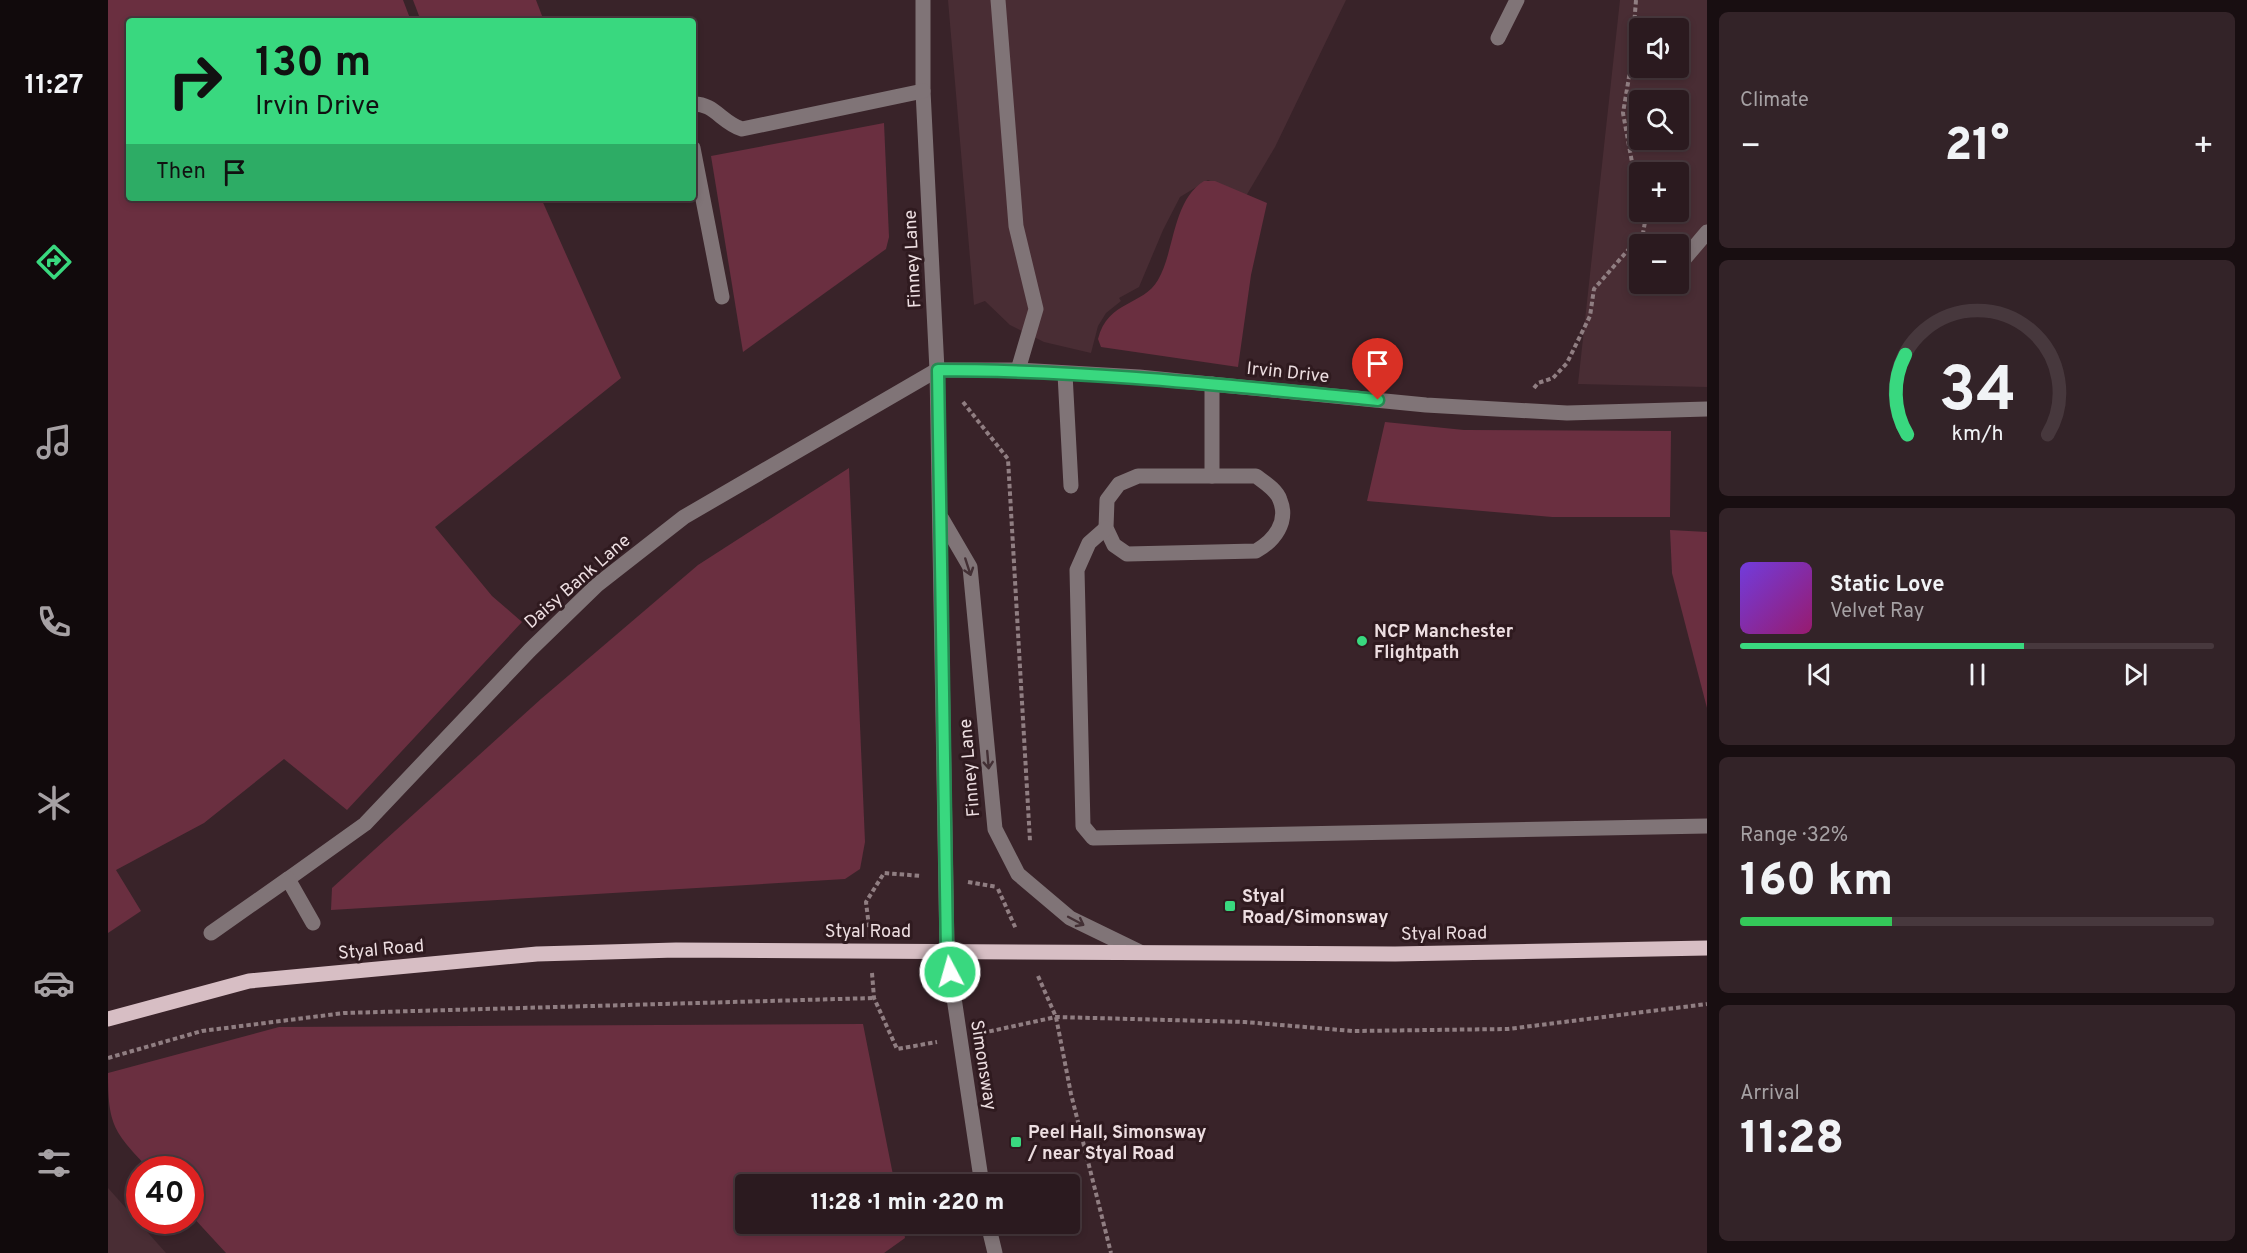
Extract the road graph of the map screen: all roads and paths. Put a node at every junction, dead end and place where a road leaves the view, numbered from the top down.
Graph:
1 (923, 0) edge
2 (998, 0) edge
3 (1517, 0) edge
4 (1636, 0) edge
5 (1498, 38) dead end
6 (923, 91) junction
7 (696, 104) edge
8 (1632, 162) edge
9 (696, 163) edge
10 (1645, 222) edge
11 (1707, 232) edge
12 (1689, 253) edge
13 (722, 297) dead end
14 (938, 370) junction
15 (1018, 370) junction
16 (1065, 374) junction
17 (1212, 384) junction
18 (1532, 394) dead end
19 (1707, 409) edge
20 (1212, 476) junction
21 (1071, 486) dead end
22 (940, 516) junction
23 (1106, 528) junction
24 (1707, 826) edge
25 (1030, 842) dead end
26 (1018, 874) junction
27 (288, 879) junction
28 (313, 923) dead end
29 (211, 933) dead end
30 (1707, 948) edge
31 (947, 951) junction
32 (1026, 951) junction
33 (1140, 952) junction
34 (874, 998) dead end
35 (1707, 1004) edge
36 (1056, 1017) junction
37 (108, 1019) edge
38 (108, 1058) edge
39 (980, 1174) edge
40 (990, 1234) edge
41 (995, 1253) edge
42 (1111, 1253) edge

1 - 6 street, Finney Lane
2 - 15 street
3 - 5 street
4 - 8 path
6 - 7 street
6 - 14 street, Finney Lane
9 - 13 street
10 - 18 path
11 - 12 street
14 - 15 street, Irvin Drive
14 - 22 street, Finney Lane
14 - 25 path
14 - 27 street, Daisy Bank Lane
15 - 16 street, Irvin Drive
16 - 17 street, Irvin Drive
16 - 21 street
17 - 19 street, Irvin Drive
17 - 20 street
20 - 23 street
20 - 23 street
22 -> 26 street, Finney Lane
22 - 31 street, Finney Lane
23 - 24 street
26 - 32 path
26 -> 33 street, Finney Lane
27 - 28 street
27 - 29 street, Daisy Bank Lane
30 - 33 main road, Styal Road
31 - 32 main road, Styal Road
31 - 37 main road, Styal Road
31 - 39 street, Simonsway
32 - 33 main road, Styal Road
32 - 36 path
34 - 38 path
35 - 36 path
36 - 42 path
40 - 41 street

